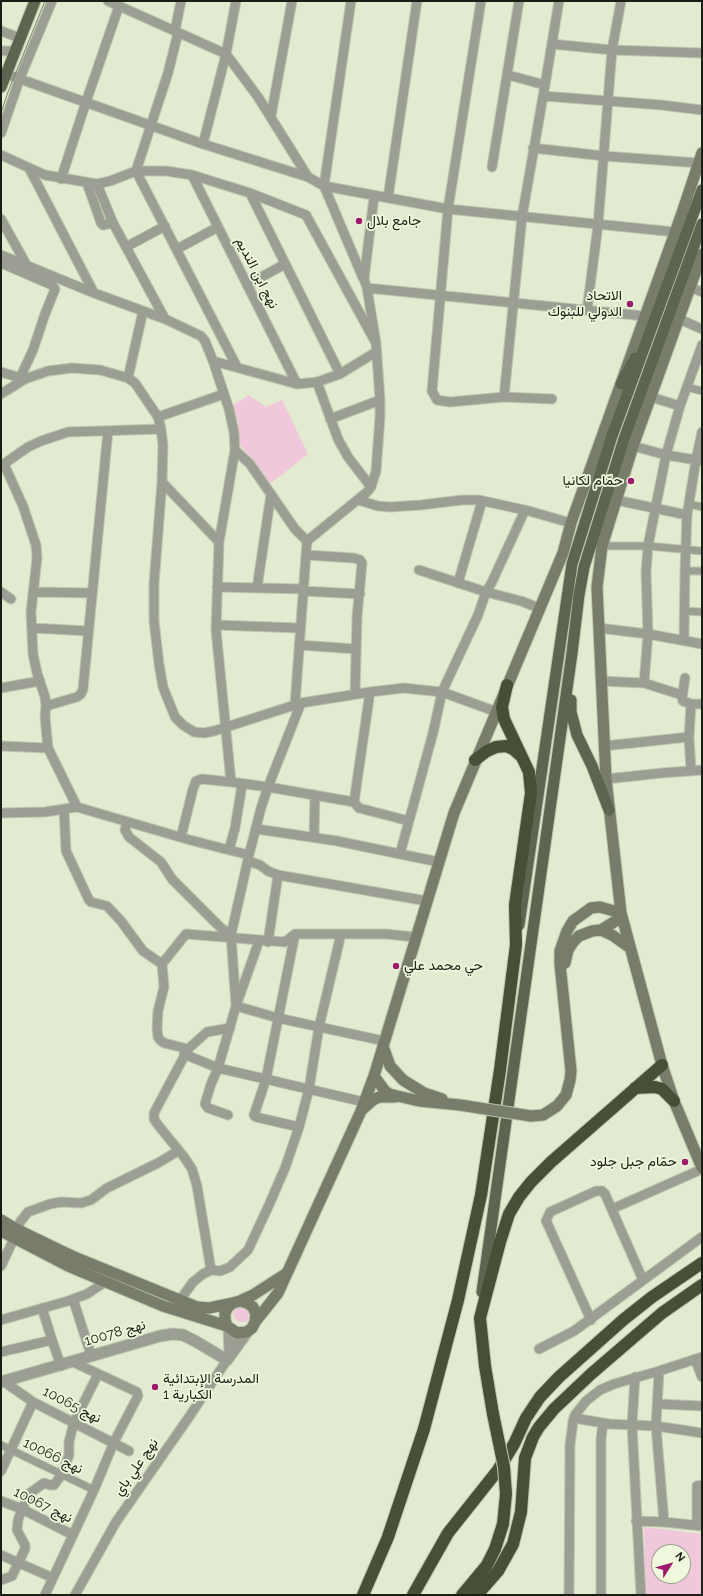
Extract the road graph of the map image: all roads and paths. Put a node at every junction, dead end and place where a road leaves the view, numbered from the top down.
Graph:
1 (35, 1) edge
2 (52, 1) edge
3 (108, 1) edge
4 (181, 1) edge
5 (236, 1) edge
6 (292, 1) edge
7 (351, 1) edge
8 (418, 1) edge
9 (481, 1) edge
10 (519, 1) edge
11 (559, 1) edge
12 (621, 1) edge
13 (119, 6) junction
14 (1, 31) edge
15 (176, 32) junction
16 (20, 38) junction
17 (552, 44) junction
18 (612, 50) junction
19 (1, 51) edge
20 (15, 51) junction
21 (226, 54) junction
22 (702, 54) edge
23 (6, 74) junction
24 (508, 75) junction
25 (20, 78) junction
26 (545, 85) junction
27 (1, 87) edge
28 (543, 96) junction
29 (86, 102) junction
30 (608, 102) junction
31 (702, 110) edge
32 (271, 116) junction
33 (152, 125) junction
34 (1, 133) edge
35 (203, 144) junction
36 (533, 148) junction
37 (1, 155) edge
38 (604, 156) junction
39 (700, 158) edge
40 (492, 167) dead end
41 (29, 168) junction
42 (136, 171) junction
43 (192, 175) junction
44 (308, 177) junction
45 (62, 179) junction
46 (87, 183) junction
47 (97, 184) junction
48 (324, 186) junction
49 (702, 190) edge
50 (250, 193) junction
51 (374, 196) junction
52 (388, 198) junction
53 (448, 209) junction
54 (522, 217) junction
55 (1, 220) edge
56 (113, 223) junction
57 (702, 224) edge
58 (598, 225) junction
59 (165, 226) junction
60 (218, 227) junction
61 (675, 232) junction
62 (126, 247) junction
63 (176, 249) junction
64 (702, 254) edge
65 (1, 255) edge
66 (1, 263) edge
67 (285, 264) junction
68 (27, 266) junction
69 (364, 278) junction
70 (247, 285) junction
71 (690, 287) junction
72 (367, 288) junction
73 (702, 292) edge
74 (94, 294) junction
75 (440, 295) junction
76 (513, 303) junction
77 (588, 310) junction
78 (143, 312) junction
79 (644, 316) junction
80 (165, 319) junction
81 (679, 319) junction
82 (652, 328) junction
83 (702, 328) edge
84 (702, 344) edge
85 (376, 348) junction
86 (700, 359) edge
87 (213, 361) junction
88 (237, 367) junction
89 (1, 372) edge
90 (340, 374) junction
91 (128, 378) junction
92 (22, 379) junction
93 (317, 382) junction
94 (298, 384) junction
95 (621, 384) junction
96 (686, 387) junction
97 (702, 391) edge
98 (1, 394) edge
99 (224, 394) junction
100 (504, 397) junction
101 (650, 397) junction
102 (552, 399) dead end
103 (380, 400) junction
104 (680, 406) junction
105 (158, 417) junction
106 (330, 419) junction
107 (161, 429) junction
108 (108, 431) junction
109 (702, 432) edge
110 (701, 442) edge
111 (633, 446) junction
112 (235, 450) junction
113 (666, 455) junction
114 (699, 461) edge
115 (2, 465) edge
116 (162, 482) junction
117 (371, 487) junction
118 (271, 494) junction
119 (358, 500) junction
120 (616, 500) junction
121 (482, 501) junction
122 (689, 504) junction
123 (702, 507) edge
124 (655, 508) junction
125 (525, 510) junction
126 (687, 515) junction
127 (571, 523) junction
128 (307, 541) junction
129 (220, 542) junction
130 (602, 546) junction
131 (648, 546) junction
132 (685, 550) junction
133 (702, 551) edge
134 (306, 555) junction
135 (419, 570) dead end
136 (684, 571) junction
137 (702, 572) edge
138 (458, 583) junction
139 (217, 587) junction
140 (258, 588) junction
141 (303, 590) junction
142 (1, 592) edge
143 (33, 592) junction
144 (486, 592) junction
145 (92, 593) junction
146 (360, 594) junction
147 (11, 599) dead end
148 (539, 608) junction
149 (684, 611) junction
150 (702, 612) edge
151 (216, 625) junction
152 (32, 628) junction
153 (300, 628) junction
154 (599, 628) junction
155 (88, 631) junction
156 (648, 634) junction
157 (684, 640) junction
158 (702, 644) edge
159 (299, 645) junction
160 (356, 649) junction
161 (572, 653) junction
162 (685, 678) dead end
163 (40, 681) junction
164 (601, 681) junction
165 (644, 683) junction
166 (507, 685) junction
167 (1, 688) edge
168 (370, 692) junction
169 (442, 692) junction
170 (355, 694) junction
171 (682, 695) junction
172 (298, 704) junction
173 (691, 704) junction
174 (702, 704) edge
175 (46, 706) junction
176 (497, 712) junction
177 (226, 728) junction
178 (689, 737) junction
179 (1, 746) edge
180 (604, 746) junction
181 (48, 748) junction
182 (524, 758) junction
183 (475, 760) junction
184 (691, 770) junction
185 (702, 770) edge
186 (606, 779) junction
187 (231, 782) junction
188 (242, 785) junction
189 (268, 787) junction
190 (315, 795) junction
191 (354, 802) junction
192 (77, 807) junction
193 (64, 809) junction
194 (609, 810) junction
195 (1, 813) edge
196 (408, 821) junction
197 (127, 822) junction
198 (257, 829) junction
199 (314, 837) junction
200 (182, 838) junction
201 (229, 850) junction
202 (400, 854) junction
203 (248, 858) junction
204 (439, 862) junction
205 (278, 875) junction
206 (427, 901) junction
207 (622, 915) junction
208 (601, 930) junction
209 (295, 934) junction
210 (341, 934) junction
211 (231, 937) junction
212 (415, 937) junction
213 (264, 941) junction
214 (516, 945) junction
215 (629, 947) junction
216 (162, 964) junction
217 (561, 975) junction
218 (236, 1006) junction
219 (278, 1018) junction
220 (319, 1027) junction
221 (230, 1028) junction
222 (383, 1044) junction
223 (186, 1051) junction
224 (662, 1065) junction
225 (218, 1068) junction
226 (374, 1075) junction
227 (266, 1079) junction
228 (403, 1080) junction
229 (636, 1088) junction
230 (309, 1089) junction
231 (400, 1097) junction
232 (674, 1101) junction
233 (460, 1105) junction
234 (363, 1106) junction
235 (228, 1115) dead end
236 (299, 1127) junction
237 (178, 1150) junction
238 (702, 1168) edge
239 (612, 1209) junction
240 (1, 1220) edge
241 (1, 1231) edge
242 (16, 1234) junction
243 (702, 1237) edge
244 (702, 1263) edge
245 (1, 1266) edge
246 (211, 1270) junction
247 (287, 1272) junction
248 (643, 1280) junction
249 (105, 1282) junction
250 (702, 1285) edge
251 (73, 1299) junction
252 (180, 1300) junction
253 (237, 1302) junction
254 (42, 1308) junction
255 (480, 1318) junction
256 (1, 1320) edge
257 (591, 1320) junction
258 (255, 1322) junction
259 (228, 1327) junction
260 (246, 1332) junction
261 (52, 1340) junction
262 (539, 1349) dead end
263 (1, 1352) edge
264 (91, 1356) junction
265 (228, 1357) junction
266 (699, 1358) edge
267 (73, 1362) junction
268 (60, 1366) junction
269 (660, 1371) junction
270 (98, 1374) junction
271 (635, 1377) junction
272 (702, 1377) edge
273 (2, 1382) edge
274 (33, 1402) junction
275 (659, 1404) junction
276 (702, 1406) edge
277 (574, 1418) junction
278 (74, 1422) junction
279 (603, 1423) junction
280 (632, 1425) junction
281 (656, 1426) junction
282 (702, 1433) edge
283 (114, 1442) junction
284 (1, 1445) edge
285 (11, 1450) junction
286 (129, 1451) dead end
287 (1, 1471) edge
288 (62, 1474) junction
289 (702, 1485) edge
290 (94, 1490) junction
291 (1, 1501) edge
292 (22, 1509) junction
293 (636, 1521) junction
294 (664, 1522) junction
295 (699, 1525) edge
296 (73, 1535) junction
297 (1, 1555) edge
298 (19, 1564) junction
299 (53, 1578) junction
300 (1, 1580) edge
301 (45, 1595) edge
302 (75, 1595) edge
303 (363, 1595) edge
304 (413, 1595) edge
305 (462, 1595) edge
306 (477, 1595) edge
307 (569, 1595) edge
308 (601, 1595) edge
309 (641, 1595) edge

1 - 16 main road
2 - 25 street
3 - 13 street
4 - 15 street
5 - 21 street
6 - 32 street
7 - 48 street
8 - 52 street
9 - 53 street
10 - 24 street
11 - 17 street
12 - 18 street
13 - 15 street
13 - 29 street
14 - 16 street
15 - 21 street
15 - 33 street
16 - 20 main road
17 - 18 street
17 - 26 street
18 - 22 street
18 - 30 street
19 - 20 street
20 - 23 main road
21 - 32 street
21 - 35 street
23 - 25 street
23 - 27 main road
24 - 26 street
24 - 40 street
25 - 29 street
25 - 34 street
26 - 28 street
28 - 30 street
28 - 36 street
29 - 33 street
29 - 45 street
30 - 31 street
30 - 38 street
32 - 44 street
33 - 35 street
33 - 42 street
35 - 44 street
36 - 38 street
36 - 54 street
37 - 41 street
38 - 39 street
38 - 58 street
39 - 61 main road
41 - 45 street
41 - 74 street
42 - 43 street
42 - 47 street
42 - 59 street
43 - 50 street
43 - 60 street, نهج ابن النديم
44 - 48 street
45 - 46 street
46 - 47 street
46 - 56 street
47 - 56 street
48 - 51 street
48 - 69 street
49 - 82 main road
50 - 67 street
50 - 85 street
51 - 52 street
51 - 69 street
52 - 53 street
53 - 54 street
53 - 75 street
54 - 58 street
54 - 76 street
55 - 68 street
56 - 62 street
57 - 161 main road
58 - 61 street
58 - 77 street
59 - 62 street
59 - 63 street
60 - 63 street
60 - 70 street, نهج ابن النديم
61 - 79 main road
62 - 80 street
63 - 88 street
64 - 71 main road
65 - 68 street
66 - 92 street
67 - 70 street
67 - 90 street
68 - 74 street
69 - 72 street
70 - 94 street, نهج ابن النديم
71 - 73 street
71 - 81 main road
72 - 75 street
72 - 85 street
74 - 78 street
75 - 76 street
75 - 100 street
76 - 77 street
76 - 100 street
77 - 79 street
78 - 80 street
78 - 91 street
79 - 95 main road
80 - 87 street
81 - 83 street
81 - 101 main road
82 - 95 main road
82 - 214 main road
84 - 86 street
85 - 90 street
85 - 103 street
86 - 96 street
87 - 88 street
87 - 99 street
88 - 94 street
89 - 92 street
90 - 93 street
91 - 92 street
91 - 105 street
92 - 98 street
93 - 94 street
93 - 106 street
95 - 127 main road
96 - 97 street
96 - 104 street
99 - 105 street
99 - 112 street
100 - 102 street
101 - 104 street
101 - 111 main road
103 - 106 street
103 - 117 street
104 - 113 street
105 - 107 street
106 - 117 street
107 - 108 street
107 - 116 street
108 - 115 street
108 - 145 street
109 - 110 street
110 - 114 street
111 - 113 street
111 - 120 main road
112 - 118 street
112 - 129 street
113 - 114 street
113 - 124 street
114 - 122 street
115 - 143 street
116 - 129 street
116 - 177 street
117 - 119 street
118 - 128 street
118 - 140 street
119 - 121 street
119 - 128 street
120 - 124 street
120 - 130 main road
121 - 125 street
121 - 138 street
122 - 123 street
122 - 126 street
124 - 126 street
124 - 131 street
125 - 127 street
125 - 144 street
126 - 132 street
127 - 148 main road
128 - 134 street
129 - 139 street
130 - 131 street
130 - 154 main road
131 - 132 street
131 - 156 street
132 - 133 street
132 - 136 street
134 - 141 street
134 - 146 street
135 - 138 street
136 - 137 street
136 - 149 street
138 - 144 street
139 - 140 street
139 - 151 street
140 - 141 street
141 - 146 street
141 - 153 street
142 - 147 street
143 - 145 street
143 - 152 street
144 - 148 street
144 - 169 street
145 - 155 street
146 - 160 street
148 - 166 main road
149 - 150 street
149 - 157 street
151 - 153 street
151 - 177 street
152 - 155 street
152 - 163 street
153 - 159 street
154 - 156 street
154 - 164 main road
155 - 175 street
156 - 157 street
156 - 165 street
157 - 158 street
159 - 160 street
159 - 172 street
160 - 170 street
161 - 194 main road
161 - 255 main road
162 - 171 street
163 - 167 street
163 - 175 street
164 - 165 street
164 - 180 main road
165 - 171 street
166 - 176 main road
166 - 182 highway
168 - 169 street
168 - 170 street
168 - 191 street
169 - 176 street
169 - 196 street
170 - 172 street
171 - 173 street
172 - 177 street
172 - 189 street
173 - 174 street
173 - 178 street
175 - 181 street
176 - 183 main road
177 - 187 street
178 - 180 street
178 - 184 street
179 - 181 street
180 - 186 main road
181 - 192 street
182 - 183 highway
182 - 214 highway
183 - 204 main road
184 - 185 street
184 - 186 street
186 - 194 main road
187 - 188 street
187 - 200 street
188 - 189 street
188 - 201 street
189 - 190 street
189 - 198 street
190 - 191 street
190 - 199 street
191 - 196 street
192 - 193 street
192 - 197 street
193 - 195 street
193 - 216 street
194 - 207 main road
196 - 202 street
197 - 200 street
197 - 211 street
198 - 199 street
198 - 203 street
199 - 202 street
200 - 201 street
201 - 203 street
202 - 204 street
203 - 205 street
203 - 211 street
204 - 206 main road
205 - 206 street
205 - 213 street
206 - 212 main road
207 - 208 main road
207 - 215 main road
207 - 217 main road
208 - 215 main road
208 - 217 main road
209 - 210 street
209 - 213 street
209 - 219 street
210 - 212 street
210 - 220 street
211 - 213 street
211 - 216 street
211 - 218 street
212 - 222 main road
213 - 218 street
214 - 303 highway
215 - 224 main road
216 - 223 street
217 - 233 main road, bridge
218 - 219 street
218 - 221 street
219 - 220 street
219 - 227 street
220 - 222 street
220 - 230 street
221 - 223 street
221 - 225 street
222 - 226 main road
222 - 228 main road
223 - 225 street
223 - 237 street
224 - 229 highway
224 - 232 main road
225 - 227 street
225 - 235 street
226 - 228 main road
226 - 231 main road
226 - 234 main road
227 - 230 street
227 - 236 street
228 - 233 main road
229 - 232 highway
229 - 255 highway
230 - 234 street
230 - 236 street
231 - 233 main road
231 - 234 main road
232 - 238 main road
234 - 247 main road
236 - 246 street
237 - 242 street
237 - 246 street
238 - 239 street
239 - 248 street
239 - 257 street
240 - 242 main road
241 - 242 main road
242 - 245 street
242 - 249 main road
242 - 252 main road
243 - 248 street
244 - 304 highway
246 - 252 street
247 - 253 main road
247 - 258 main road
248 - 257 street
249 - 251 street
249 - 259 main road
250 - 306 highway
251 - 254 street
251 - 264 street
252 - 253 main road
253 - 258 main road
253 - 259 main road
254 - 256 street
254 - 261 street
255 - 305 highway, bridge
257 - 262 street
258 - 260 main road
259 - 260 main road
259 - 265 street
260 - 265 street, نهج علي باي
261 - 263 street
261 - 268 street
264 - 265 street, نهج 10078
264 - 267 street, نهج 10078
265 - 302 street, نهج علي باي
266 - 269 street
266 - 272 street
267 - 268 street, نهج 10078
267 - 270 street
268 - 273 street, نهج 10078
269 - 271 street
269 - 275 street
270 - 278 street
270 - 283 street
271 - 277 street
271 - 280 street
273 - 274 street, نهج 10065
274 - 278 street, نهج 10065
274 - 285 street
275 - 276 street
275 - 281 street
277 - 279 street
277 - 307 street
278 - 283 street, نهج 10065
278 - 288 street
279 - 280 street
279 - 308 street
280 - 281 street
280 - 293 street
281 - 282 street
281 - 294 street
283 - 286 street, نهج 10065
283 - 290 street
284 - 285 street, نهج 10066
285 - 287 street
285 - 288 street, نهج 10066
288 - 290 street, نهج 10066
288 - 292 street
289 - 295 street
290 - 296 street
291 - 292 street, نهج 10067
292 - 296 street, نهج 10067
292 - 298 street
293 - 294 street
293 - 309 street
294 - 295 street
296 - 299 street
297 - 298 street
298 - 299 street
298 - 300 street
299 - 301 street

